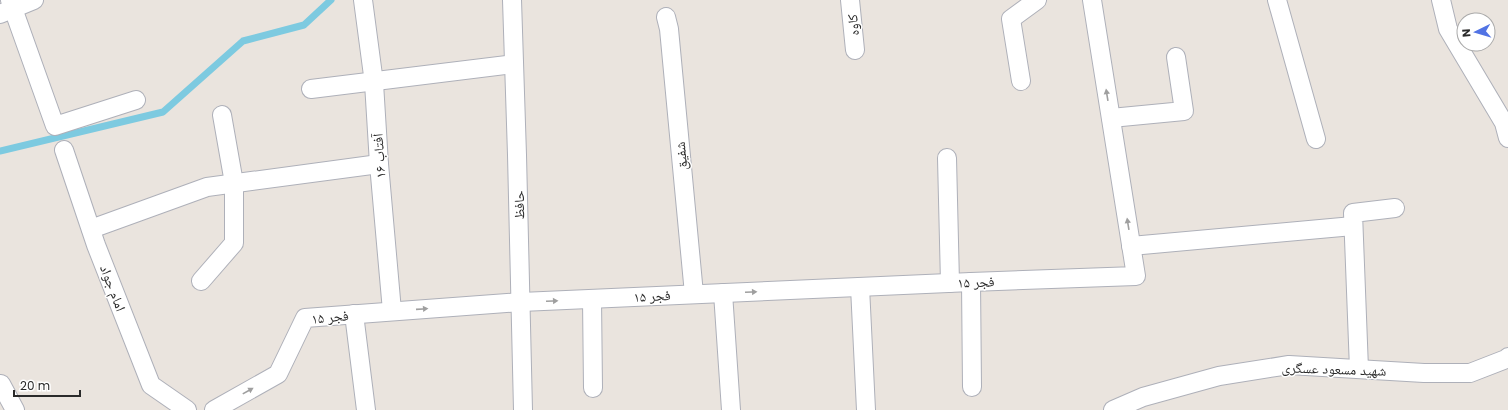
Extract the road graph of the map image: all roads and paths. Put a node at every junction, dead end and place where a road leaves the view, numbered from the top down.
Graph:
1 (34, 0) edge
2 (363, 0) edge
3 (512, 0) edge
4 (850, 0) edge
5 (1037, 0) edge
6 (1092, 0) edge
7 (1277, 0) edge
8 (1441, 0) edge
9 (8, 7) edge
10 (666, 17) dead end
11 (855, 50) dead end
12 (1176, 57) dead end
13 (514, 64) junction
14 (1021, 81) dead end
15 (374, 83) junction
16 (311, 89) dead end
17 (136, 100) dead end
18 (222, 115) dead end
19 (1111, 118) junction
20 (1508, 138) edge
21 (1316, 139) dead end
22 (64, 150) dead end
23 (947, 158) dead end
24 (379, 164) junction
25 (234, 183) junction
26 (1395, 208) dead end
27 (1353, 226) junction
28 (91, 229) junction
29 (1131, 246) junction
30 (201, 281) dead end
31 (971, 282) junction
32 (950, 283) junction
33 (860, 287) junction
34 (723, 293) junction
35 (694, 294) junction
36 (592, 299) junction
37 (521, 302) junction
38 (392, 312) junction
39 (354, 314) junction
40 (1508, 357) edge
41 (1359, 369) junction
42 (1, 384) edge
43 (972, 387) dead end
44 (593, 388) dead end
45 (15, 410) edge
46 (187, 410) edge
47 (214, 410) edge
48 (366, 410) edge
49 (523, 410) edge
50 (731, 410) edge
51 (866, 410) edge
52 (1113, 410) edge

1 - 9 street
2 - 15 street, آفتاب ۱۶
3 - 13 street, حافظ
4 - 11 street, کاوه
5 - 14 street
19 -> 6 street
7 - 21 street
8 - 20 street
9 - 17 street
10 - 35 street, شفیق
12 - 19 street
13 - 15 street
13 - 37 street, حافظ
15 - 16 street
15 - 24 street, آفتاب ۱۶
18 - 25 street
29 -> 19 street
22 - 28 street, امام جواد
23 - 32 street
24 - 25 street
24 - 38 street, آفتاب ۱۶
25 - 28 street
25 - 30 street
26 - 27 street
27 - 29 street
27 - 41 street
28 - 46 street, امام جواد
29 - 31 street, فجر ۱۵
31 - 32 street, فجر ۱۵
31 - 43 street
32 - 33 street, فجر ۱۵
34 -> 33 street, فجر ۱۵
33 - 51 street
34 - 35 street, فجر ۱۵
34 - 50 street
35 - 36 street, فجر ۱۵
37 -> 36 street, فجر ۱۵
36 - 44 street
38 -> 37 street, فجر ۱۵
37 - 49 street, حافظ
38 - 39 street, فجر ۱۵
47 -> 39 street, فجر ۱۵
39 - 48 street
40 - 41 street, شهید مسعود عسگری
41 - 52 street, شهید مسعود عسگری
42 - 45 street

